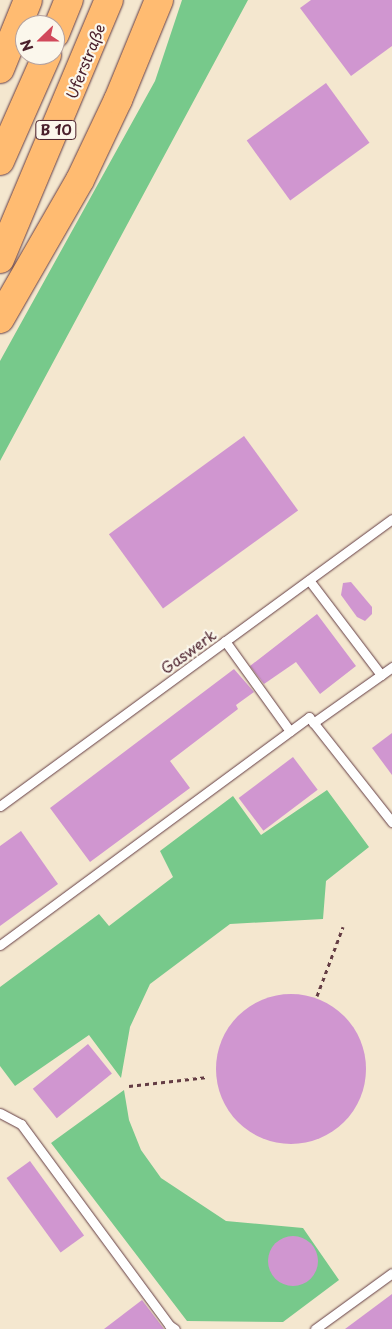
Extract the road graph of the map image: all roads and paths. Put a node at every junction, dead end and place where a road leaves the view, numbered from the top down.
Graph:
1 (28, 0) edge
2 (69, 0) edge
3 (109, 0) edge
4 (158, 0) edge
5 (63, 15) edge
6 (42, 65) edge
7 (0, 69) edge
8 (0, 161) edge
9 (0, 259) edge
10 (0, 319) edge
11 (392, 519) edge
12 (309, 580) junction
13 (225, 641) junction
14 (392, 667) edge
15 (381, 675) junction
16 (313, 723) junction
17 (290, 731) junction
18 (0, 806) edge
19 (392, 822) edge
20 (344, 927) dead end
21 (0, 945) edge
22 (317, 996) dead end
23 (207, 1077) dead end
24 (129, 1086) dead end
25 (0, 1113) edge
26 (392, 1273) edge
27 (175, 1329) edge
28 (314, 1329) edge

1 - 7 highway
2 - 5 highway
3 - 9 highway, Uferstraße / B 10
4 - 10 highway, B 10
6 - 8 highway, B 10
11 - 12 lane, Gaswerk
12 - 13 lane, Gaswerk
12 - 15 lane
13 - 17 lane
13 - 18 lane, Gaswerk
14 - 15 lane
15 - 16 lane
16 - 17 lane
16 - 19 lane
17 - 21 lane
20 - 22 path
23 - 24 path
25 - 27 lane
26 - 28 lane

